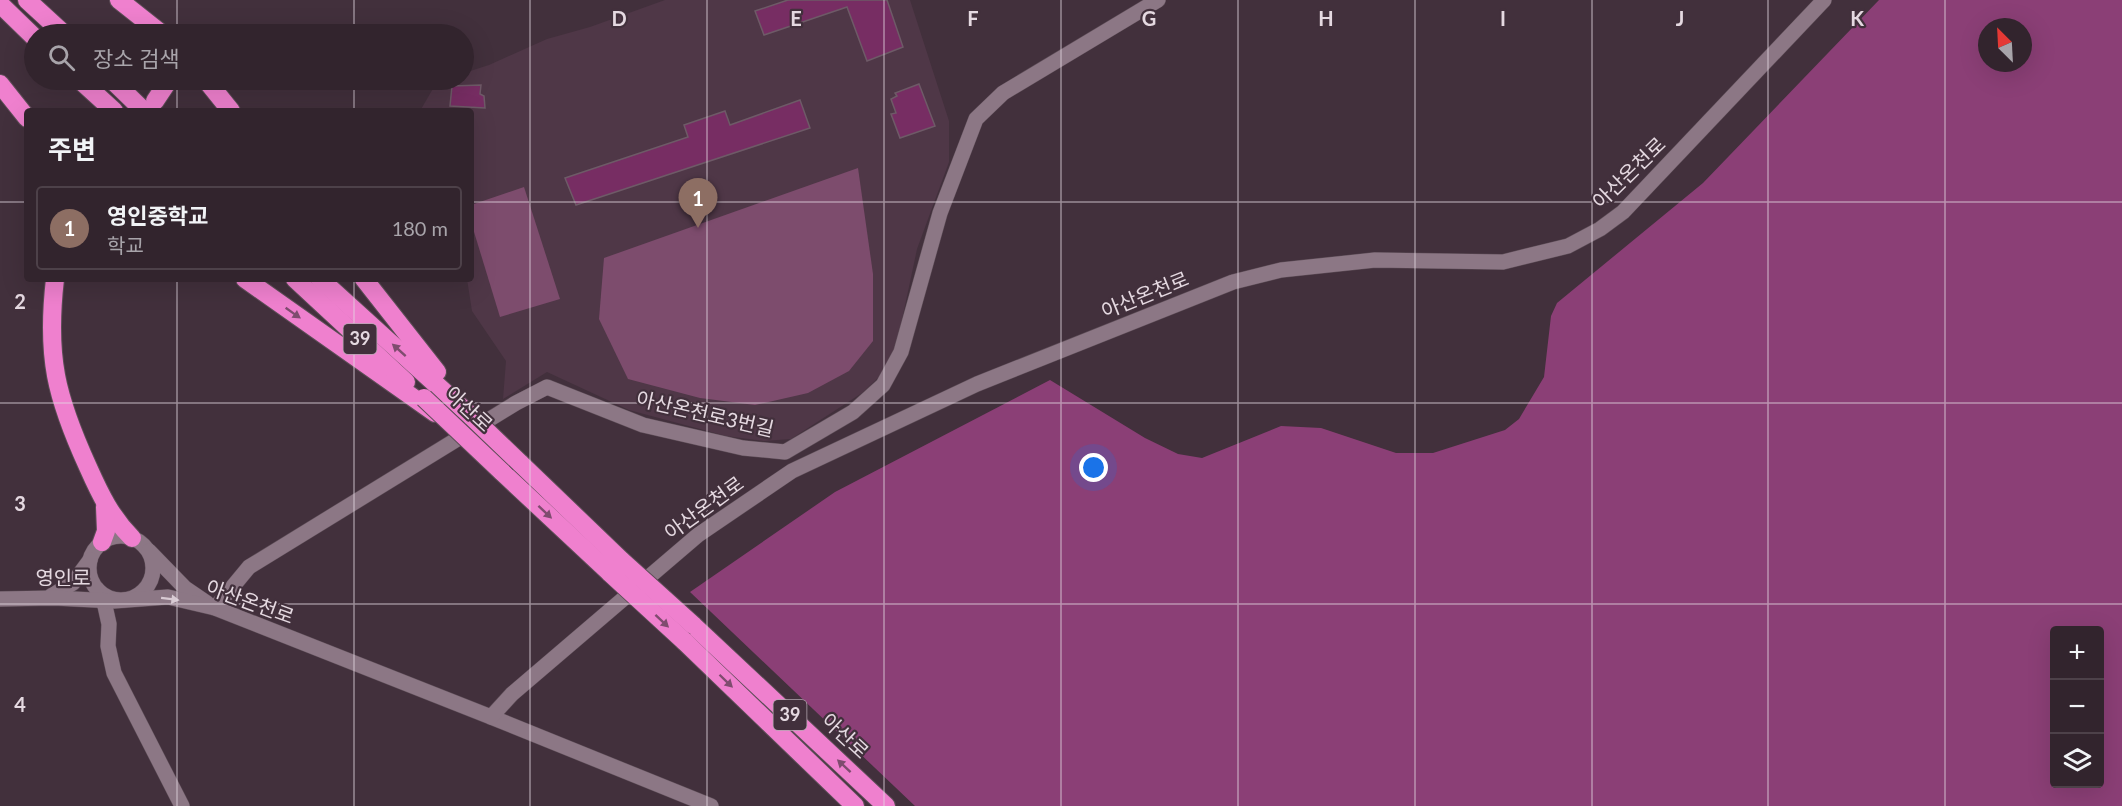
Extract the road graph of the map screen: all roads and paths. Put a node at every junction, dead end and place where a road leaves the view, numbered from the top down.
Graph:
1 (27, 0) edge
2 (119, 0) edge
3 (1158, 0) edge
4 (1824, 0) edge
5 (0, 4) edge
6 (53, 24) edge
7 (149, 24) edge
8 (24, 27) edge
9 (0, 84) edge
10 (91, 90) edge
11 (126, 90) edge
12 (161, 90) edge
13 (214, 90) edge
14 (149, 106) edge
15 (111, 108) edge
16 (229, 108) edge
17 (24, 114) edge
18 (55, 282) edge
19 (249, 282) edge
20 (298, 282) edge
21 (323, 282) edge
22 (366, 282) edge
23 (445, 387) junction
24 (420, 399) junction
25 (789, 452) junction
26 (792, 471) junction
27 (103, 500) junction
28 (132, 538) junction
29 (102, 542) junction
30 (148, 551) junction
31 (90, 560) junction
32 (616, 567) junction
33 (99, 594) junction
34 (46, 598) junction
35 (0, 599) edge
36 (125, 599) junction
37 (215, 608) junction
38 (109, 624) junction
39 (688, 633) junction
40 (491, 717) junction
41 (182, 806) edge
42 (711, 806) edge
43 (855, 806) edge
44 (886, 806) edge

1 - 6 highway
2 - 7 highway
3 - 25 main road, 아산온천로3번길
4 - 26 main road, 아산온천로
5 - 8 highway
9 - 17 highway
10 - 15 highway
11 - 14 highway
12 - 14 highway
13 - 16 highway
18 - 27 highway
19 -> 24 highway
20 - 24 highway, 아산로 / 39
23 -> 21 highway, 아산로 / 39
22 - 23 highway
23 - 32 highway, 아산로 / 39, bridge
24 -> 32 highway, 아산로 / 39, bridge
25 - 26 main road
25 - 37 main road, 아산온천로3번길
26 - 40 main road, 아산온천로
27 - 28 highway
27 - 29 highway
28 - 29 main road
28 - 30 main road
29 - 31 main road
30 - 36 main road
30 - 37 main road
31 - 33 main road
31 - 34 main road
32 - 39 highway, 39, bridge
33 - 34 main road, 영인로
33 - 36 main road
33 - 38 main road
34 - 35 main road, 영인로
36 -> 37 main road, 아산온천로
36 - 38 main road
37 - 40 main road, 아산온천로
38 - 41 main road
39 -> 43 highway, 39
44 -> 39 highway, 아산로 / 39
40 - 42 main road, 아산온천로

